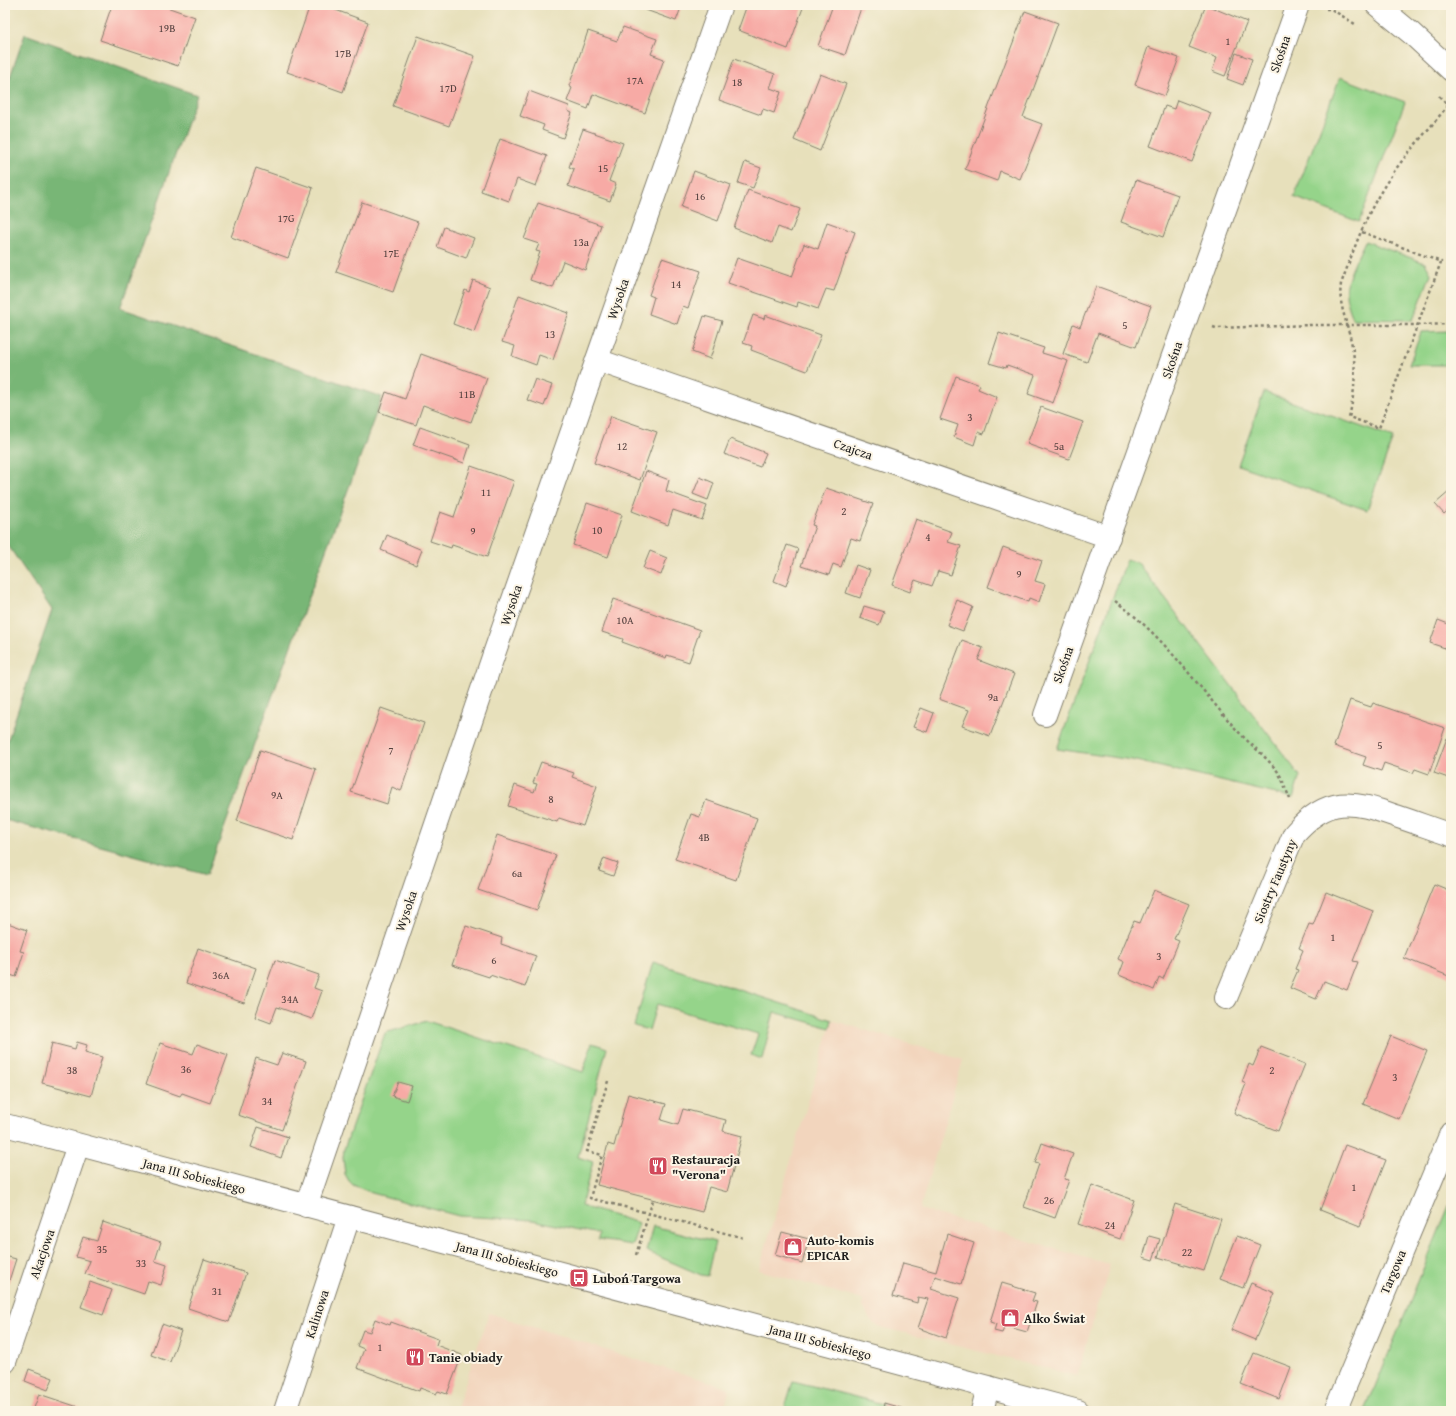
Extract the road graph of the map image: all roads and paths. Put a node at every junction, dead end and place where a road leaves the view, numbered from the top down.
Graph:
1 (721, 5) edge
2 (1298, 5) edge
3 (1377, 5) edge
4 (1451, 70) edge
5 (1448, 105) dead end
6 (1362, 232) junction
7 (1186, 318) junction
8 (1451, 324) edge
9 (1348, 325) junction
10 (1417, 325) junction
11 (597, 360) junction
12 (1108, 537) junction
13 (1090, 590) junction
14 (1045, 715) dead end
15 (1305, 821) junction
16 (1451, 835) edge
17 (1226, 998) dead end
18 (608, 1080) dead end
19 (5, 1126) edge
20 (1451, 1133) edge
21 (78, 1145) junction
22 (653, 1200) dead end
23 (306, 1206) junction
24 (649, 1214) junction
25 (349, 1217) junction
26 (744, 1238) dead end
27 (636, 1255) dead end
28 (5, 1362) edge
29 (988, 1387) junction
30 (285, 1411) edge
31 (982, 1411) edge
32 (1078, 1411) edge
33 (1335, 1411) edge

1 - 11 street, Wysoka
2 - 7 street, Skośna
3 - 4 street
5 - 6 path
6 - 9 path
6 - 10 path
7 - 9 path
7 - 12 street, Skośna
8 - 10 path
9 - 10 path
9 - 10 path
11 - 12 street, Czajcza
11 - 23 street, Wysoka
12 - 13 street, Skośna
13 - 14 street, Skośna
13 - 15 path
15 - 16 street, Siostry Faustyny
15 - 17 street, Siostry Faustyny
18 - 24 path
19 - 21 street, Jana III Sobieskiego
20 - 33 street, Targowa
21 - 23 street, Jana III Sobieskiego
21 - 28 street, Akacjowa
22 - 24 path
23 - 25 street, Jana III Sobieskiego
24 - 26 path
24 - 27 path
25 - 29 street, Jana III Sobieskiego
25 - 30 street, Kalinowa
29 - 31 street
29 - 32 street, Jana III Sobieskiego

